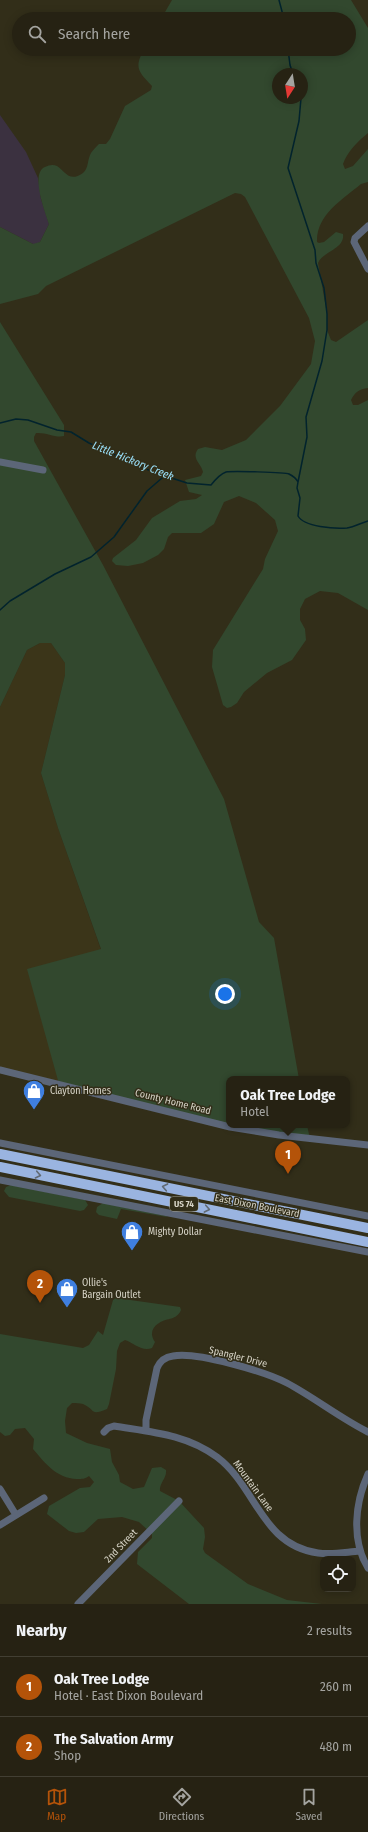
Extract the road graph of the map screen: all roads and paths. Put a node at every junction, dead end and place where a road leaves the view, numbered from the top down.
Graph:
1 (368, 226) edge
2 (368, 269) edge
3 (0, 462) edge
4 (43, 470) dead end
5 (0, 1070) edge
6 (226, 1126) edge
7 (236, 1128) edge
8 (0, 1143) edge
9 (368, 1145) edge
10 (0, 1154) edge
11 (0, 1167) edge
12 (0, 1180) edge
13 (94, 1186) junction
14 (91, 1198) junction
15 (368, 1216) edge
16 (284, 1224) junction
17 (366, 1228) edge
18 (368, 1248) edge
19 (146, 1431) junction
20 (104, 1432) dead end
21 (368, 1432) edge
22 (368, 1474) edge
23 (0, 1489) edge
24 (44, 1498) dead end
25 (179, 1501) dead end
26 (16, 1515) junction
27 (0, 1525) edge
28 (360, 1551) junction
29 (368, 1568) edge
30 (78, 1604) edge

1 - 2 street
3 - 4 street
5 - 6 street, County Home Road
7 - 9 street, County Home Road
8 - 15 street, East Dixon Boulevard
17 -> 10 highway, East Dixon Boulevard / US 74
11 -> 13 highway, East Dixon Boulevard / US 74
12 - 14 street, East Dixon Boulevard
13 - 14 street
13 -> 16 highway, East Dixon Boulevard / US 74
14 - 18 street, East Dixon Boulevard
15 - 17 street
16 - 17 highway
16 - 18 highway, East Dixon Boulevard / US 74
19 - 20 street, Mountain Lane
19 - 21 street, Spangler Drive
19 - 28 street, Mountain Lane
22 - 28 street
23 - 26 street
24 - 26 street
25 - 30 street, 2nd Street
26 - 27 street
28 - 29 street

